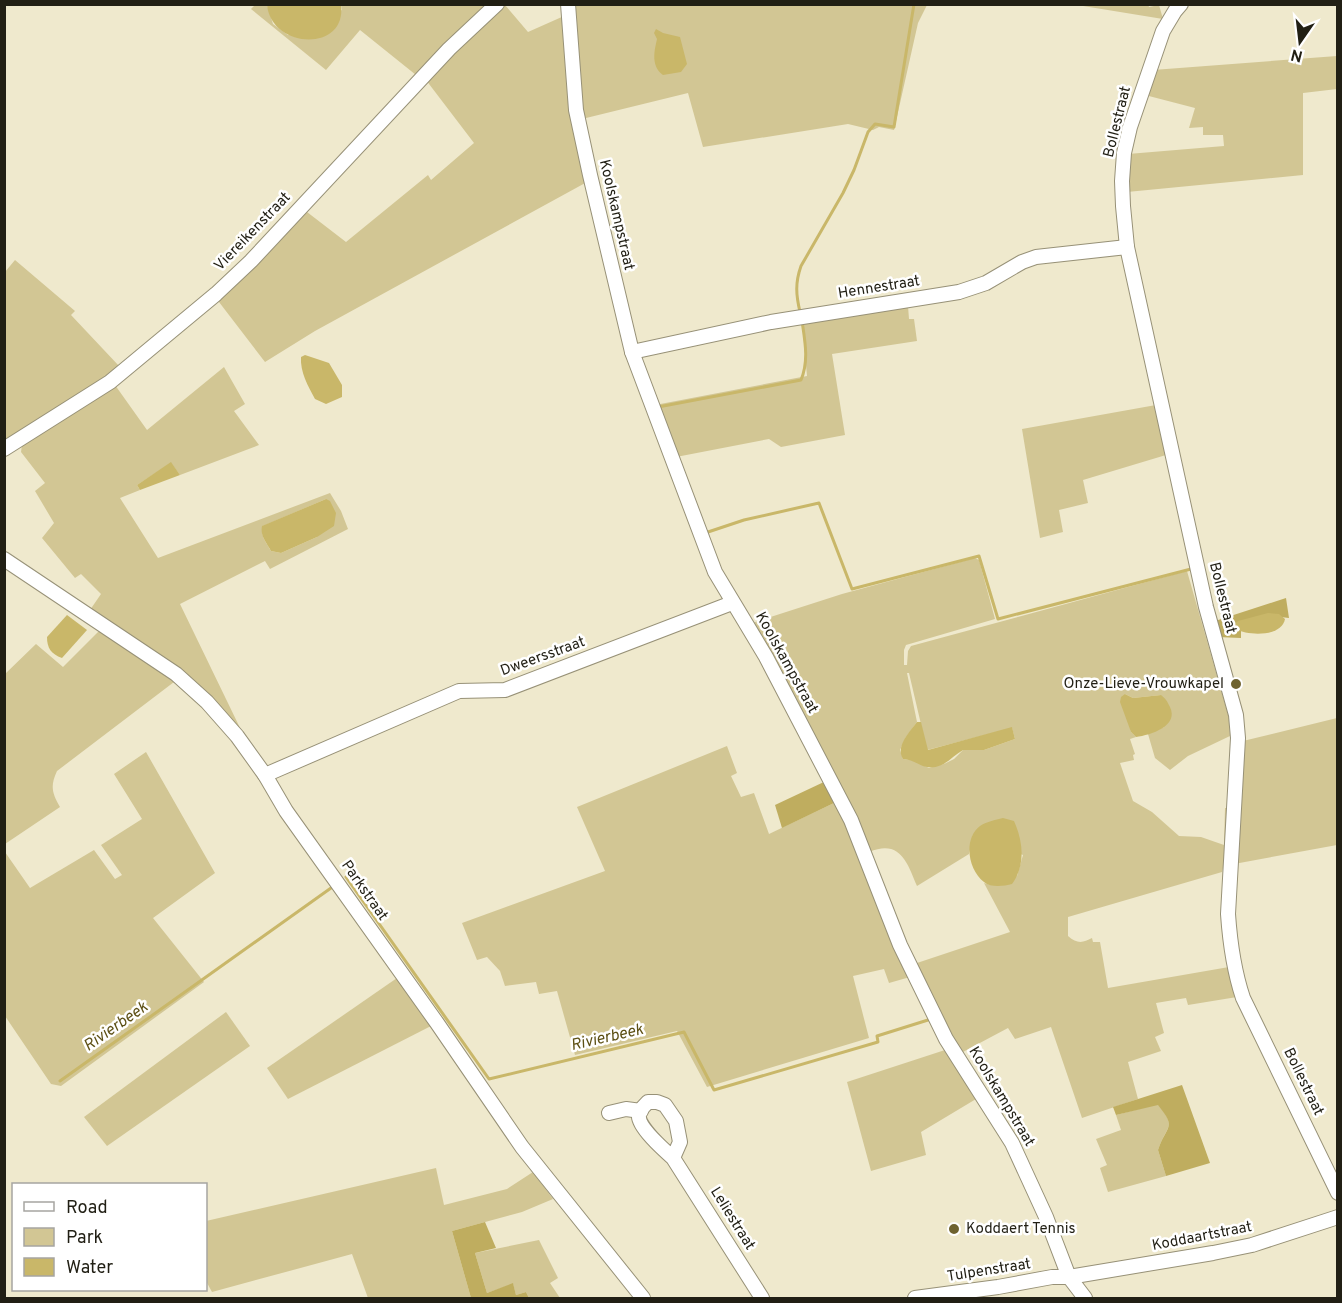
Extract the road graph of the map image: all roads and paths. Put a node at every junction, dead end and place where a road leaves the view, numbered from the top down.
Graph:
1 (497, 4) edge
2 (568, 4) edge
3 (1181, 4) edge
4 (1127, 247) junction
5 (632, 352) junction
6 (4, 449) edge
7 (8, 565) edge
8 (732, 603) junction
9 (265, 775) junction
10 (640, 1111) junction
11 (609, 1113) dead end
12 (673, 1158) junction
13 (1338, 1193) edge
14 (1338, 1216) edge
15 (1069, 1277) junction
16 (643, 1299) edge
17 (762, 1299) edge
18 (915, 1299) edge
19 (1085, 1299) edge

1 - 6 street, Viereikenstraat
2 - 5 street, Koolskampstraat
3 - 4 street, Bollestraat
4 - 5 street, Hennestraat
4 - 13 street, Bollestraat
5 - 8 street, Koolskampstraat
7 - 9 street, Parkstraat
8 - 9 street, Dweersstraat
8 - 15 street, Koolskampstraat
9 - 16 street, Parkstraat
10 - 11 street
10 - 12 street, Leliestraat
10 - 12 street
12 - 17 street, Leliestraat
14 - 15 street, Koddaartstraat
15 - 18 street, Tulpenstraat
15 - 19 street, Koolskampstraat

